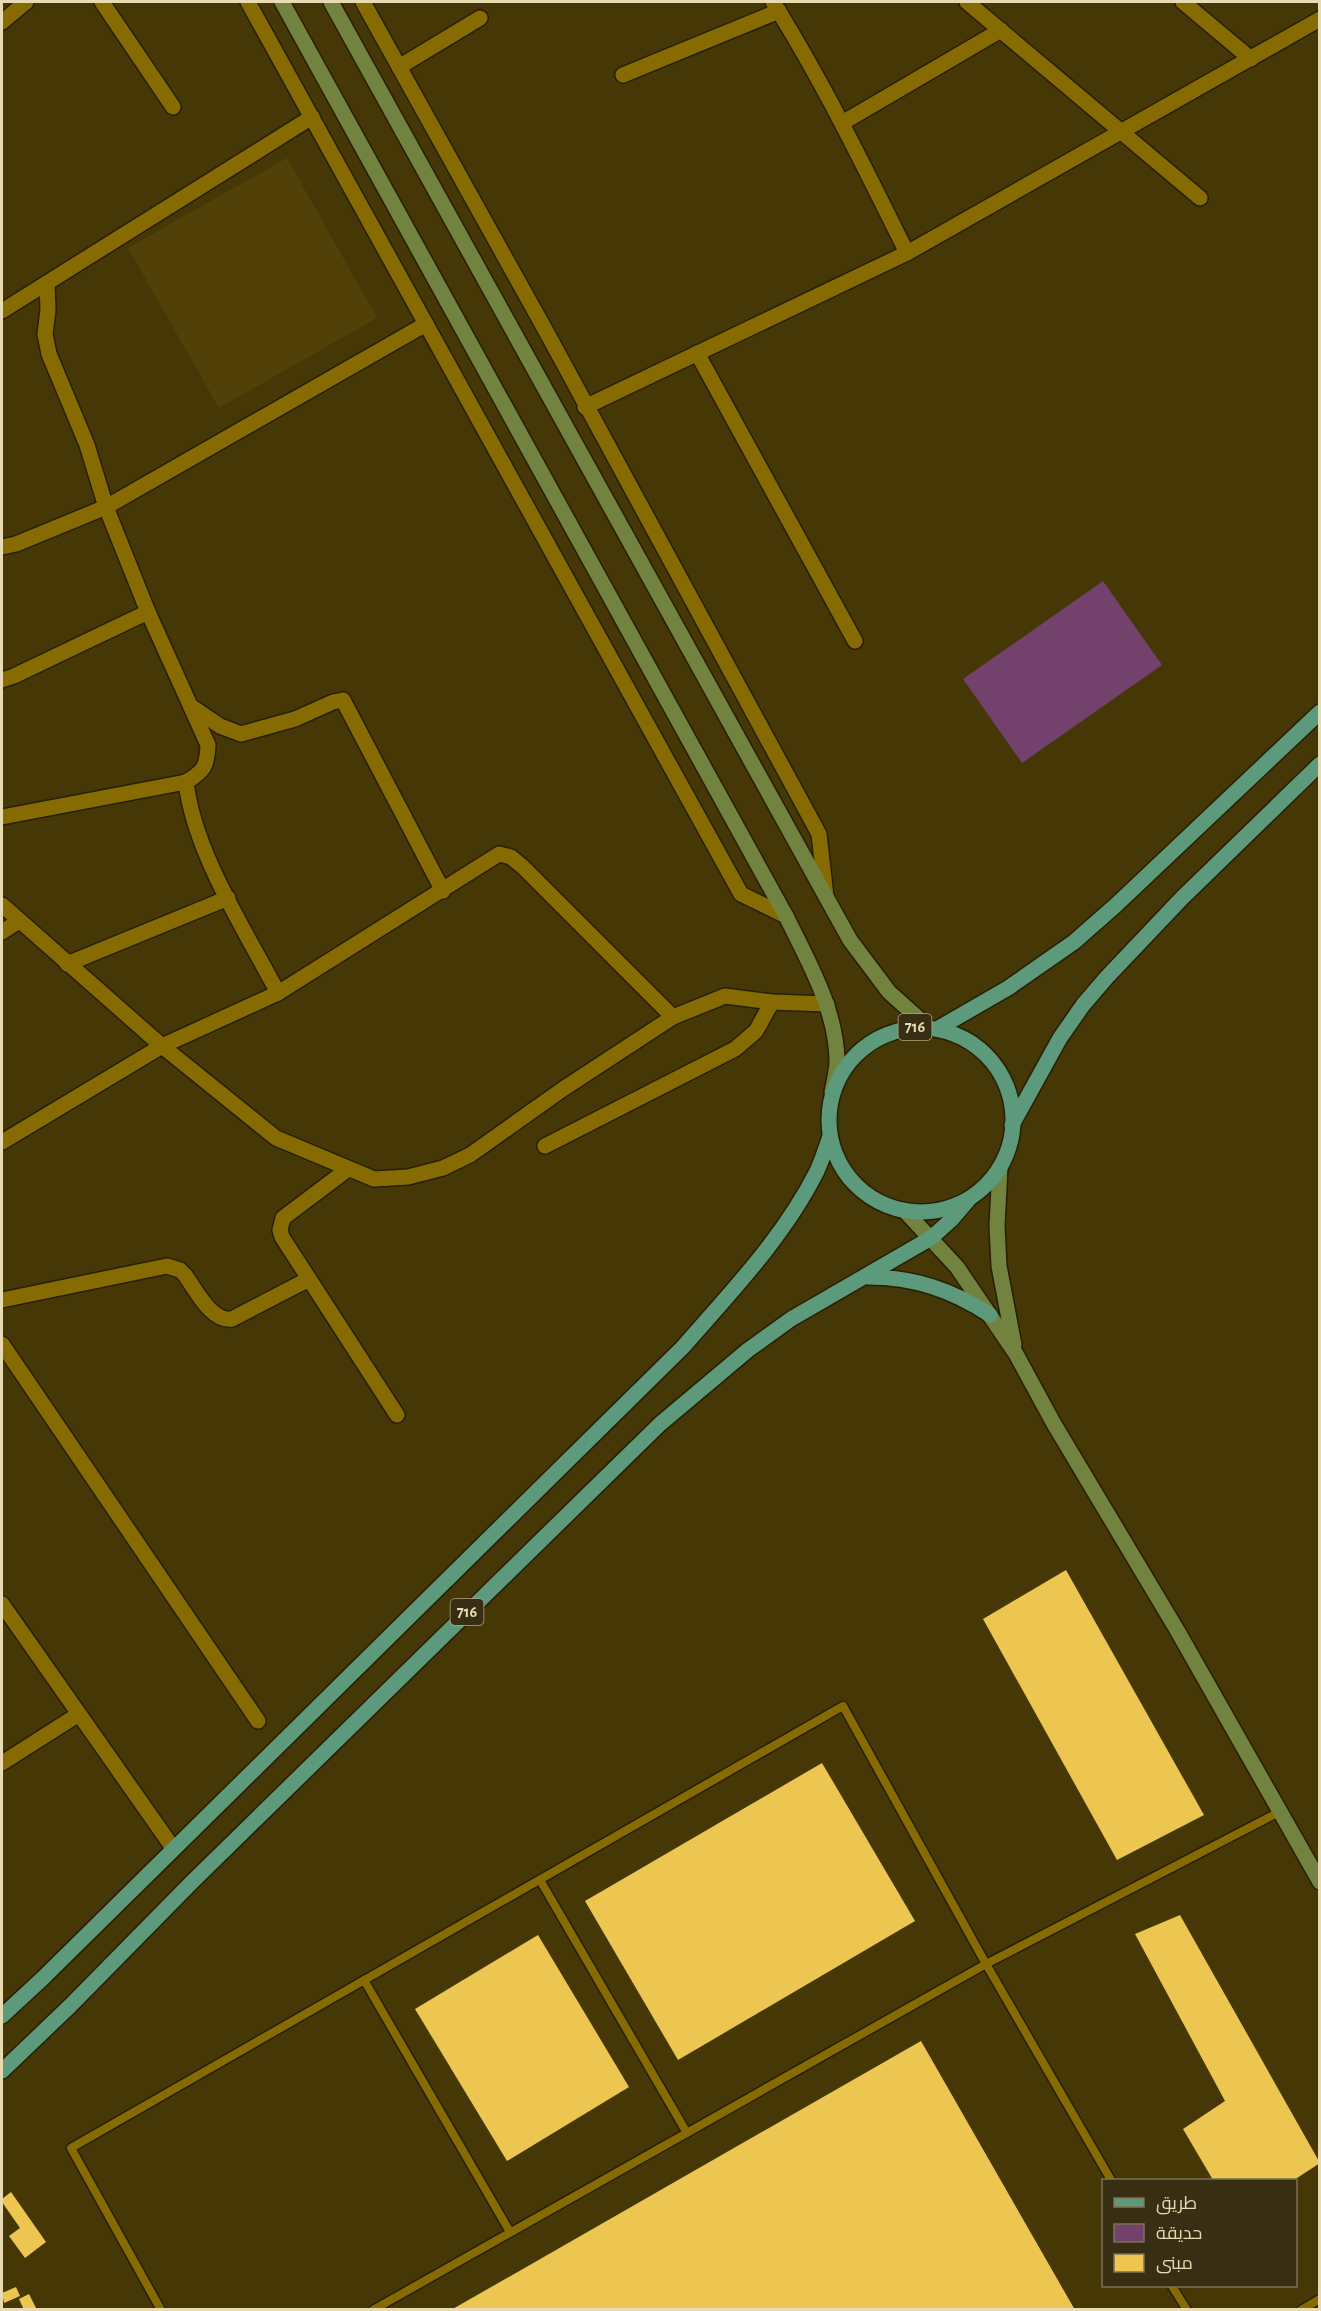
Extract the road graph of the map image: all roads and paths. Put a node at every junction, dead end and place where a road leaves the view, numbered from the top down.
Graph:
1 (26, 2) edge
2 (102, 2) edge
3 (248, 2) edge
4 (282, 2) edge
5 (331, 2) edge
6 (363, 2) edge
7 (968, 2) edge
8 (1183, 2) edge
9 (776, 6) edge
10 (480, 18) dead end
11 (1320, 19) edge
12 (2, 22) edge
13 (1001, 30) junction
14 (1251, 58) junction
15 (399, 67) junction
16 (623, 75) dead end
17 (173, 107) dead end
18 (312, 117) junction
19 (842, 123) junction
20 (1122, 131) junction
21 (1200, 198) dead end
22 (907, 253) junction
23 (47, 283) junction
24 (2, 311) edge
25 (426, 324) junction
26 (697, 353) junction
27 (585, 407) junction
28 (106, 507) junction
29 (2, 547) edge
30 (148, 612) junction
31 (855, 641) dead end
32 (2, 680) edge
33 (190, 706) junction
34 (1320, 712) edge
35 (1320, 764) edge
36 (186, 782) junction
37 (2, 817) edge
38 (442, 891) junction
39 (826, 896) junction
40 (228, 898) junction
41 (2, 905) edge
42 (786, 916) junction
43 (19, 921) junction
44 (2, 932) edge
45 (67, 964) junction
46 (278, 993) junction
47 (772, 1002) junction
48 (827, 1004) junction
49 (673, 1017) junction
50 (933, 1029) junction
51 (162, 1046) junction
52 (832, 1092) junction
53 (1012, 1125) junction
54 (830, 1136) junction
55 (2, 1142) edge
56 (545, 1146) dead end
57 (1000, 1167) junction
58 (348, 1169) junction
59 (969, 1198) junction
60 (904, 1210) junction
61 (932, 1238) junction
62 (865, 1277) junction
63 (309, 1279) junction
64 (2, 1300) edge
65 (990, 1315) junction
66 (2, 1344) edge
67 (1016, 1354) junction
68 (397, 1415) dead end
69 (2, 1604) edge
70 (79, 1714) junction
71 (258, 1721) dead end
72 (2, 1763) edge
73 (1280, 1812) junction
74 (173, 1848) junction
75 (540, 1880) junction
76 (1320, 1882) edge
77 (986, 1964) junction
78 (364, 1980) junction
79 (2, 2016) edge
80 (2, 2071) edge
81 (687, 2133) junction
82 (1111, 2179) edge
83 (510, 2232) junction
84 (1174, 2287) edge
85 (1320, 2299) edge
86 (161, 2310) edge
87 (373, 2310) edge
88 (1186, 2310) edge
89 (1301, 2310) edge

1 - 12 street
2 - 17 street
3 - 18 street
4 - 42 main road
5 - 39 main road
6 - 15 street
7 - 13 street
8 - 14 street
9 - 16 street
9 - 19 street
10 - 15 street
11 - 14 street
13 - 19 street
13 - 20 street
14 - 20 street
15 - 27 street
18 - 23 street
18 - 25 street
19 - 22 street
20 - 21 street
20 - 22 street
22 - 26 street
23 - 24 street
23 - 28 street
25 - 28 street
25 - 42 street
26 - 27 street
26 - 31 street
27 - 39 street
28 - 29 street
28 - 30 street
30 - 32 street
30 - 33 street
33 - 36 street
33 - 38 street
34 - 50 main road, 716
35 - 53 main road, 716
36 - 37 street
36 - 40 street
38 - 46 street
38 - 49 street
39 - 50 main road
40 - 45 street
40 - 46 street
41 - 43 street
42 - 48 main road
43 - 44 street
43 - 45 street
45 - 51 street
46 - 51 street
47 - 48 street
47 - 49 street
47 - 56 street
48 - 52 main road
49 - 58 street
50 - 52 main road, 716
50 - 53 main road, 716
51 - 55 street
51 - 58 street
52 - 54 main road, 716
53 - 57 main road, 716
54 - 60 main road, 716
54 - 74 main road, 716
57 - 59 main road, 716
57 - 67 main road
58 - 63 street
59 - 60 main road, 716
59 - 61 main road, 716
60 - 61 main road
61 - 62 main road, 716
61 - 65 main road
62 - 65 main road
62 - 80 main road, 716
63 - 64 street
63 - 68 street
65 - 67 main road
66 - 71 street
67 - 73 main road
69 - 70 street
70 - 72 street
70 - 74 street
73 - 76 main road
73 - 77 lane
74 - 79 main road, 716
75 - 77 lane
75 - 78 lane
75 - 81 lane
77 - 81 lane
77 - 82 lane
78 - 83 lane
78 - 86 lane
81 - 83 lane
83 - 87 lane
84 - 88 lane
85 - 89 lane

